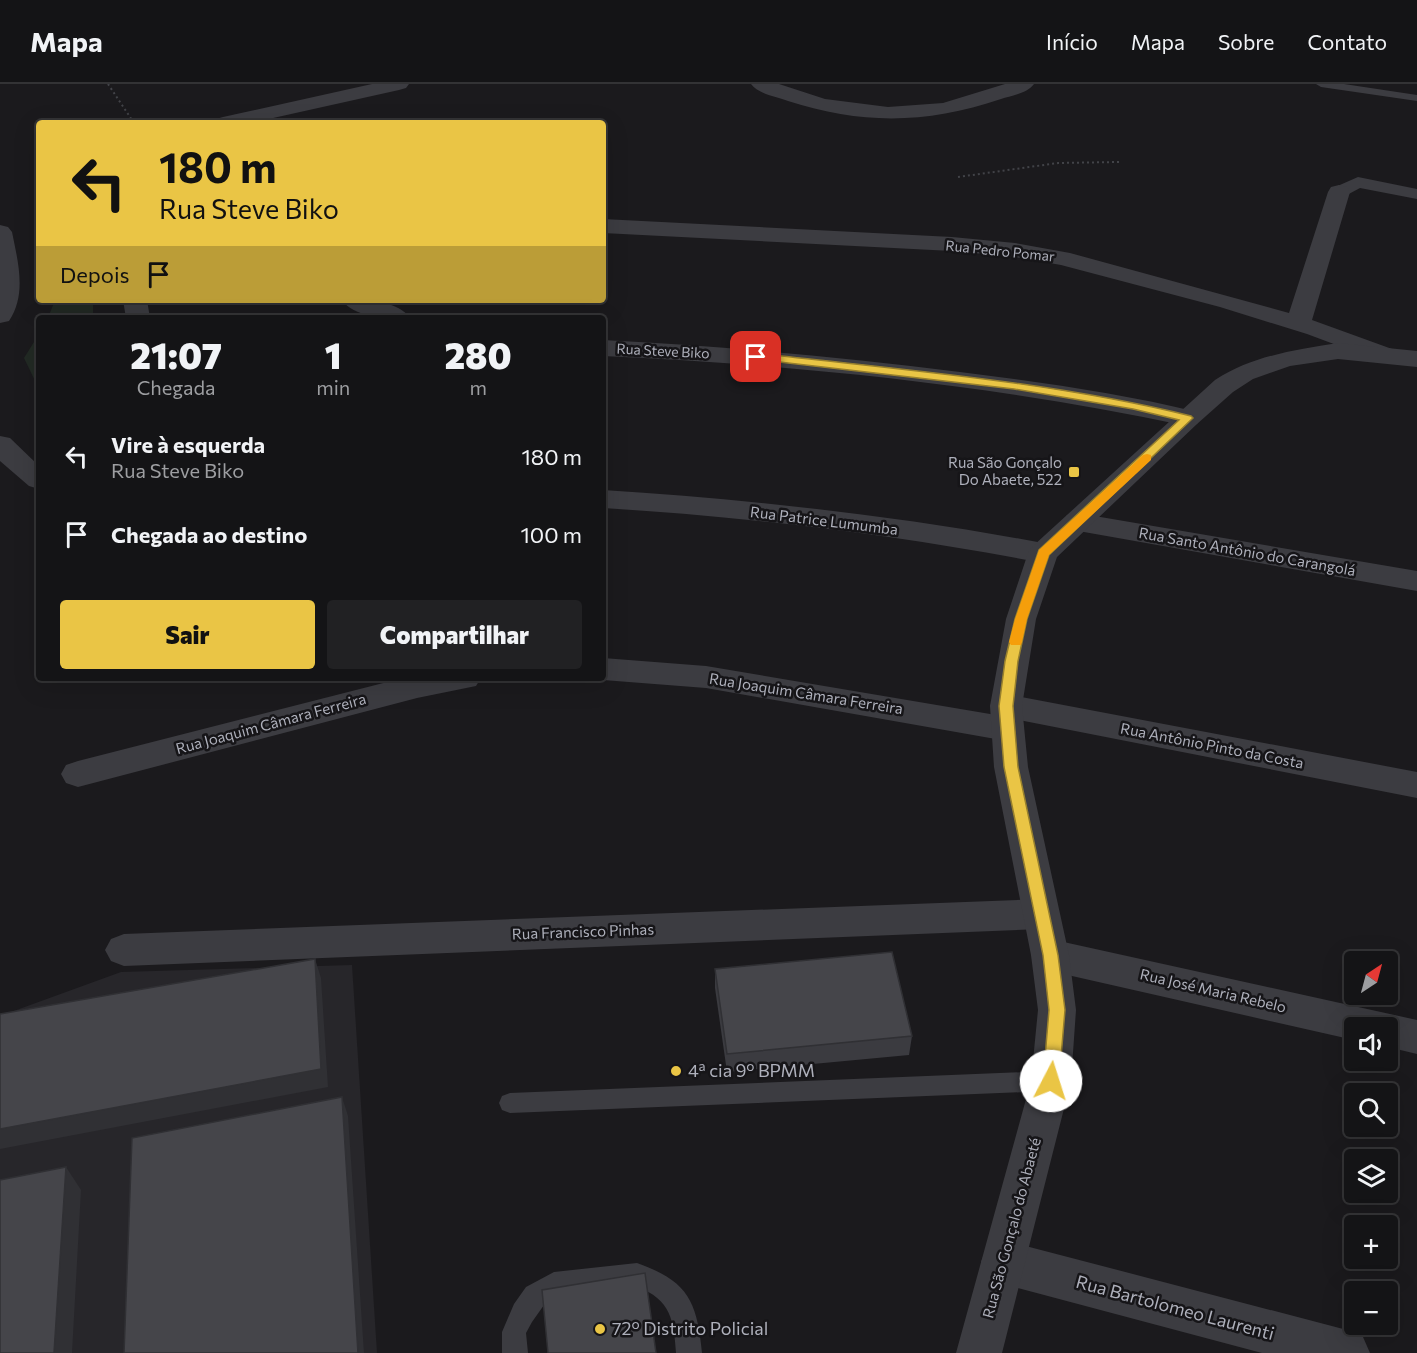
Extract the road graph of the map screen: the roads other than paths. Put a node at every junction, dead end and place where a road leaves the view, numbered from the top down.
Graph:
1 (399, 84) edge
2 (760, 84) edge
3 (1321, 84) edge
4 (1021, 85) edge
5 (1417, 99) edge
6 (237, 120) edge
7 (1339, 192) joint
8 (1417, 194) edge
9 (606, 226) edge
10 (0, 232) edge
11 (361, 303) edge
12 (391, 315) edge
13 (0, 316) edge
14 (1298, 322) junction
15 (606, 348) edge
16 (1383, 354) junction
17 (1417, 359) edge
18 (1187, 418) junction
19 (0, 444) edge
20 (36, 478) edge
21 (606, 499) edge
22 (1077, 522) junction
23 (1043, 553) junction
24 (1417, 582) edge
25 (606, 669) edge
26 (447, 681) edge
27 (1007, 718) junction
28 (78, 774) dead end
29 (1417, 785) edge
30 (1041, 914) junction
31 (124, 950) dead end
32 (1050, 955) junction
33 (1344, 1021) edge
34 (1398, 1032) edge
35 (1417, 1037) edge
36 (1051, 1081) junction
37 (510, 1103) dead end
38 (1003, 1262) junction
39 (515, 1353) edge
40 (689, 1353) edge
41 (979, 1353) edge
42 (1347, 1353) edge

1 - 6 street
2 - 4 street
3 - 5 lane
7 - 8 street
7 - 14 street
9 - 14 street, Rua Pedro Pomar
10 - 13 street
11 - 12 street
14 - 16 street, Rua Pedro Pomar
15 - 18 street, Rua Steve Biko
16 - 17 street, Rua São Gonçalo do Abaeté
16 - 18 street, Rua São Gonçalo do Abaeté
18 - 22 street, Rua São Gonçalo do Abaeté
19 - 20 street
21 - 23 street, Rua Patrice Lumumba
22 - 23 street, Rua São Gonçalo do Abaeté
22 - 24 street, Rua Santo Antônio do Carangolá
23 - 27 street, Rua São Gonçalo do Abaeté
25 - 27 street, Rua Joaquim Câmara Ferreira
26 - 28 street, Rua Joaquim Câmara Ferreira
27 - 29 street, Rua Antônio Pinto da Costa
27 - 30 street, Rua São Gonçalo do Abaeté
30 - 31 street, Rua Francisco Pinhas
30 - 32 street, Rua São Gonçalo do Abaeté
32 - 33 street, Rua José Maria Rebelo
32 - 36 street, Rua São Gonçalo do Abaeté
34 - 35 street
36 - 37 lane
36 - 38 street, Rua São Gonçalo do Abaeté
38 - 41 street, Rua São Gonçalo do Abaeté
38 - 42 street, Rua Bartolomeo Laurenti
39 - 40 lane

